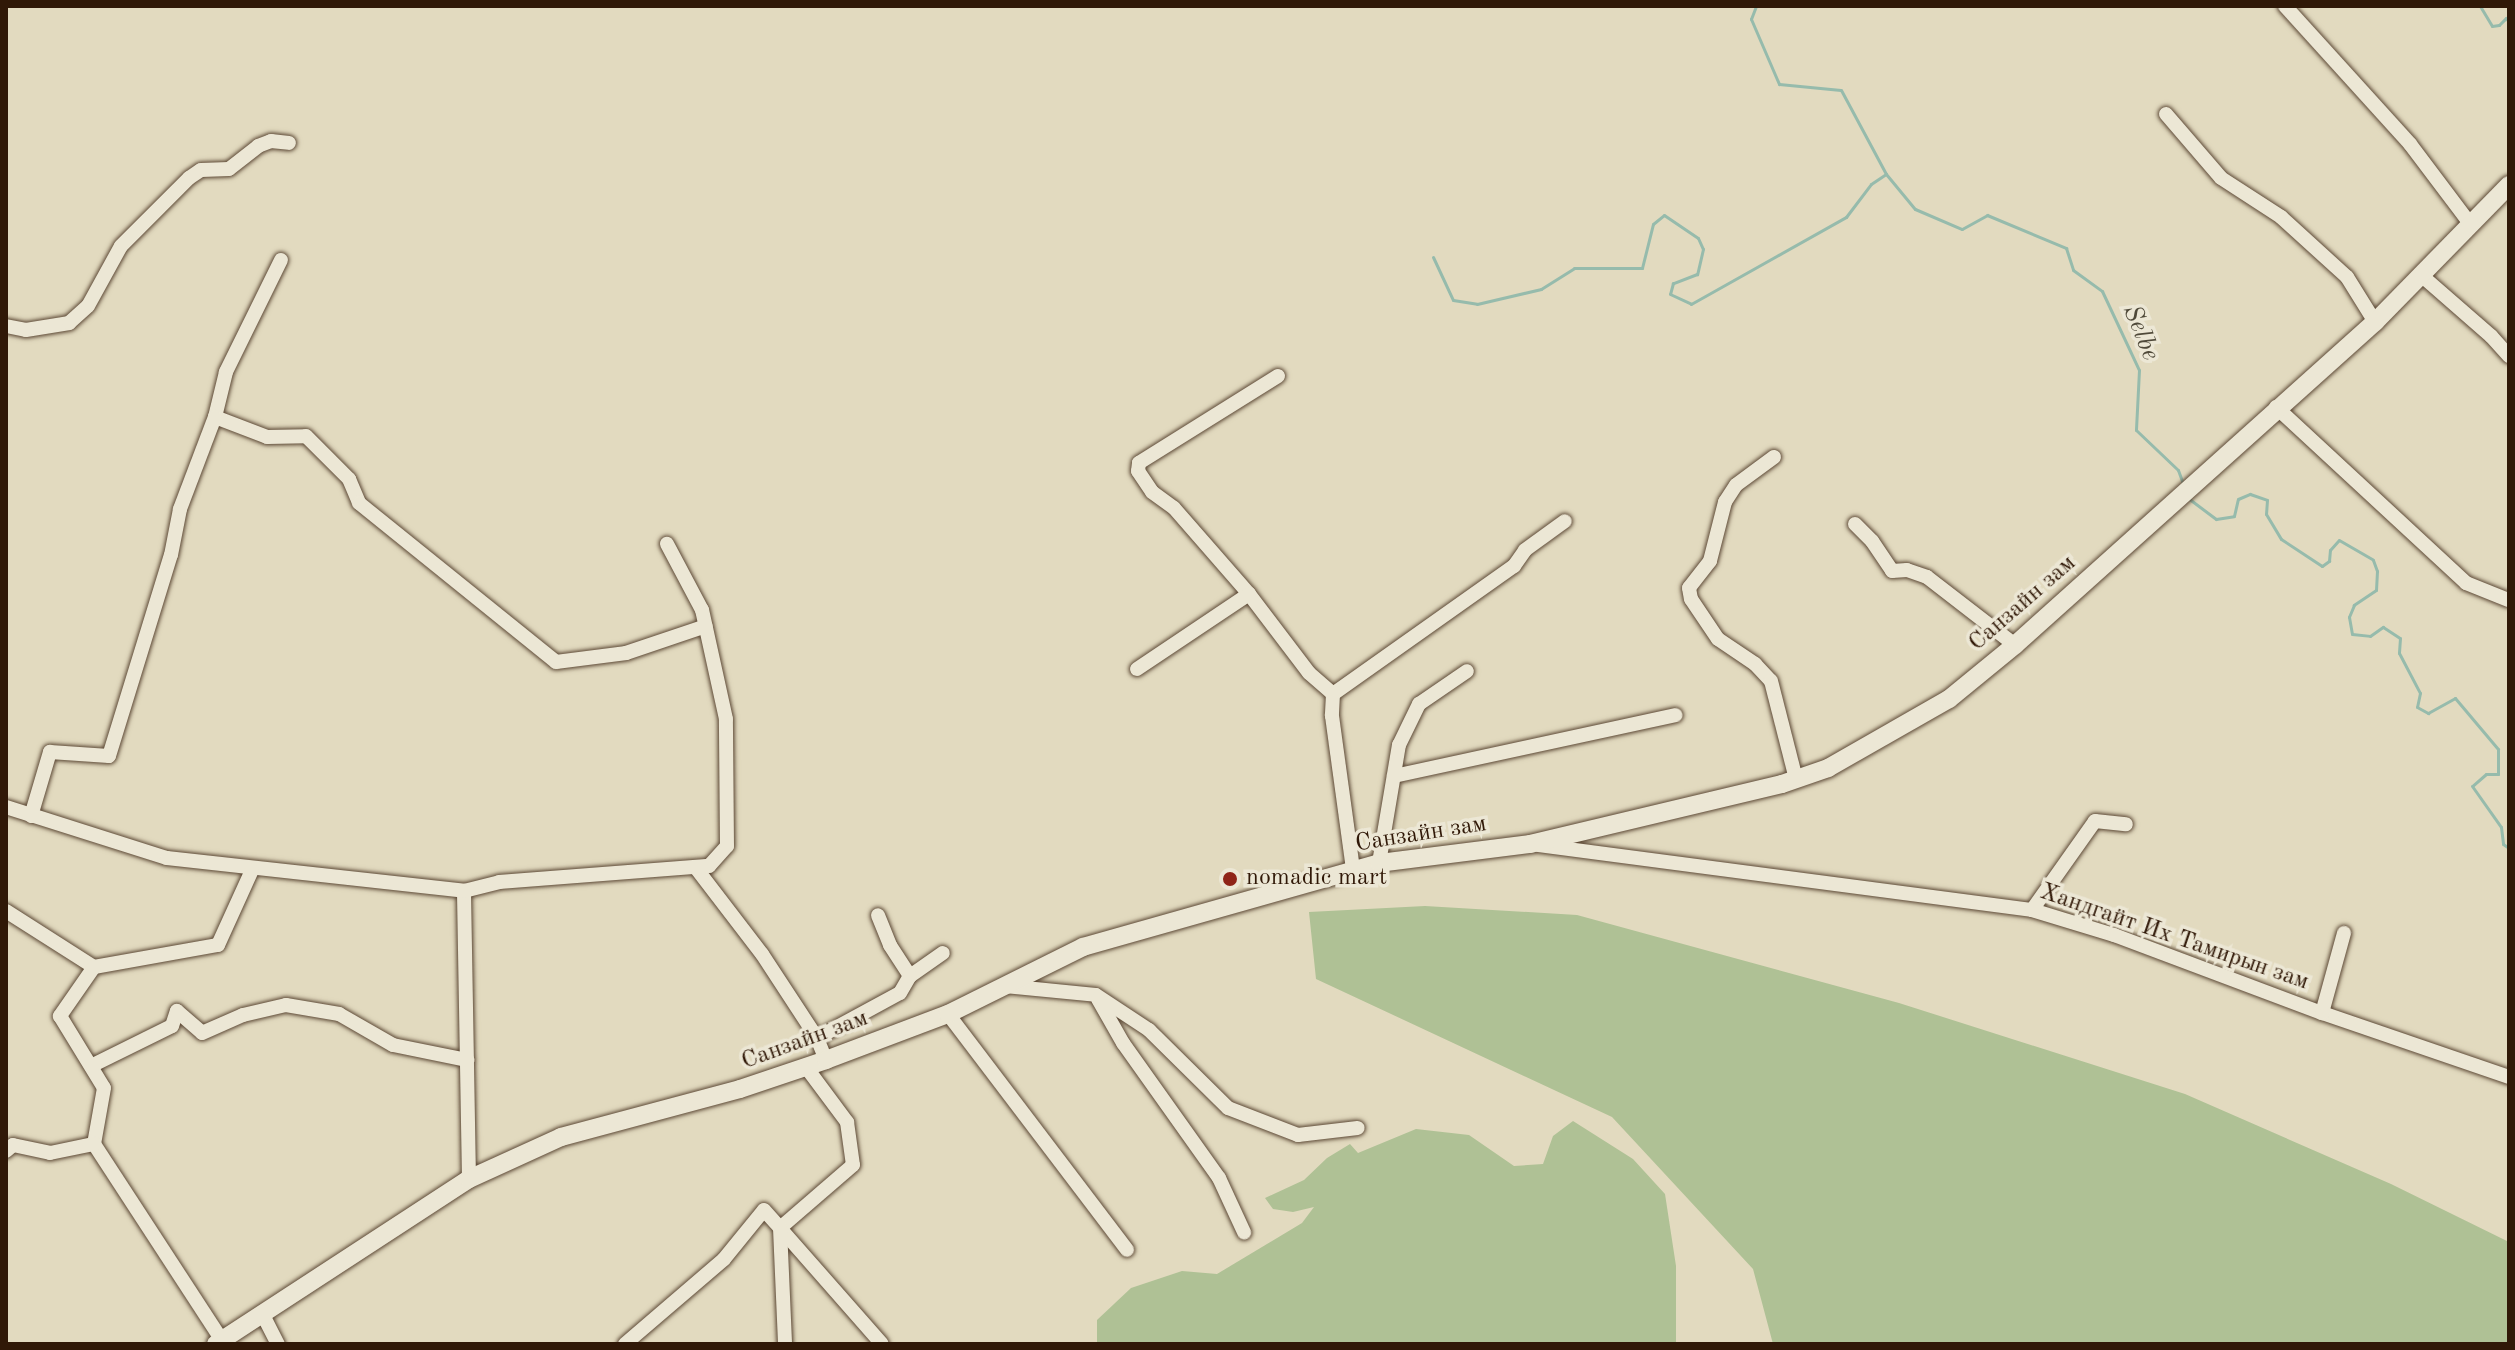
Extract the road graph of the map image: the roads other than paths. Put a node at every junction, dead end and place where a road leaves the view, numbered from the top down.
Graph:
1 (2285, 6) edge
2 (2166, 114) dead end
3 (289, 143) dead end
4 (2509, 185) edge
5 (2471, 225) junction
6 (281, 260) dead end
7 (2421, 275) junction
8 (2375, 322) junction
9 (6, 326) edge
10 (2509, 356) edge
11 (1278, 376) dead end
12 (2276, 407) junction
13 (215, 417) junction
14 (1774, 457) dead end
15 (1565, 521) dead end
16 (1855, 524) dead end
17 (667, 544) dead end
18 (1249, 594) junction
19 (2508, 600) edge
20 (706, 626) junction
21 (2015, 645) junction
22 (1137, 669) dead end
23 (1467, 671) dead end
24 (1333, 694) junction
25 (1675, 715) dead end
26 (1394, 776) junction
27 (1796, 779) junction
28 (6, 807) edge
29 (31, 816) junction
30 (2126, 824) dead end
31 (1530, 844) junction
32 (1379, 863) junction
33 (696, 868) junction
34 (1353, 869) junction
35 (252, 870) junction
36 (464, 891) junction
37 (2032, 910) junction
38 (6, 911) edge
39 (878, 915) dead end
40 (2344, 933) dead end
41 (943, 953) dead end
42 (94, 967) junction
43 (910, 976) junction
44 (1005, 986) junction
45 (1096, 995) junction
46 (2322, 1013) junction
47 (948, 1014) junction
48 (817, 1038) junction
49 (467, 1060) junction
50 (826, 1060) junction
51 (91, 1066) junction
52 (806, 1067) junction
53 (2509, 1077) edge
54 (1358, 1128) dead end
55 (94, 1144) junction
56 (6, 1151) edge
57 (469, 1179) junction
58 (780, 1228) junction
59 (1244, 1232) dead end
60 (1127, 1250) dead end
61 (263, 1315) junction
62 (219, 1342) edge
63 (278, 1344) edge
64 (625, 1344) edge
65 (785, 1344) edge
66 (882, 1344) edge

1 - 5 street
2 - 8 street
3 - 9 street
4 - 5 main road, Санзайн зам
5 - 7 main road, Санзайн зам
6 - 13 street
7 - 8 main road, Санзайн зам
7 - 10 street
8 - 12 main road, Санзайн зам
11 - 18 street
12 - 19 street
12 - 21 main road, Санзайн зам
13 - 20 street
13 - 29 street
14 - 27 street
15 - 24 street
16 - 21 street
17 - 20 street
18 - 22 street
18 - 24 street
20 - 33 street
21 - 27 main road, Санзайн зам
23 - 26 street
24 - 34 street
25 - 26 street
26 - 32 street
27 - 31 main road, Санзайн зам
28 - 29 street
29 - 35 street
30 - 37 street
31 - 32 main road, Санзайн зам
31 - 37 street, Хандгайт Их Тамирын зам
32 - 34 main road, Санзайн зам
33 - 36 street
33 - 48 street
34 - 44 main road, Санзайн зам
35 - 36 street
35 - 42 street
36 - 49 street
37 - 46 street, Хандгайт Их Тамирын зам
38 - 42 street
39 - 43 street
40 - 46 street
41 - 43 street
42 - 51 street
43 - 48 street
44 - 45 street
44 - 47 main road, Санзайн зам
45 - 54 street
45 - 59 street
46 - 53 street, Хандгайт Их Тамирын зам
47 - 50 main road, Санзайн зам
47 - 60 street
48 - 50 street
49 - 51 street
49 - 57 street
50 - 52 main road, Санзайн зам
51 - 55 street
52 - 57 main road, Санзайн зам
52 - 58 street
55 - 56 street
55 - 62 street
57 - 61 main road, Санзайн зам
58 - 64 street
58 - 65 street
58 - 66 street
61 - 62 main road, Санзайн зам
61 - 63 street

